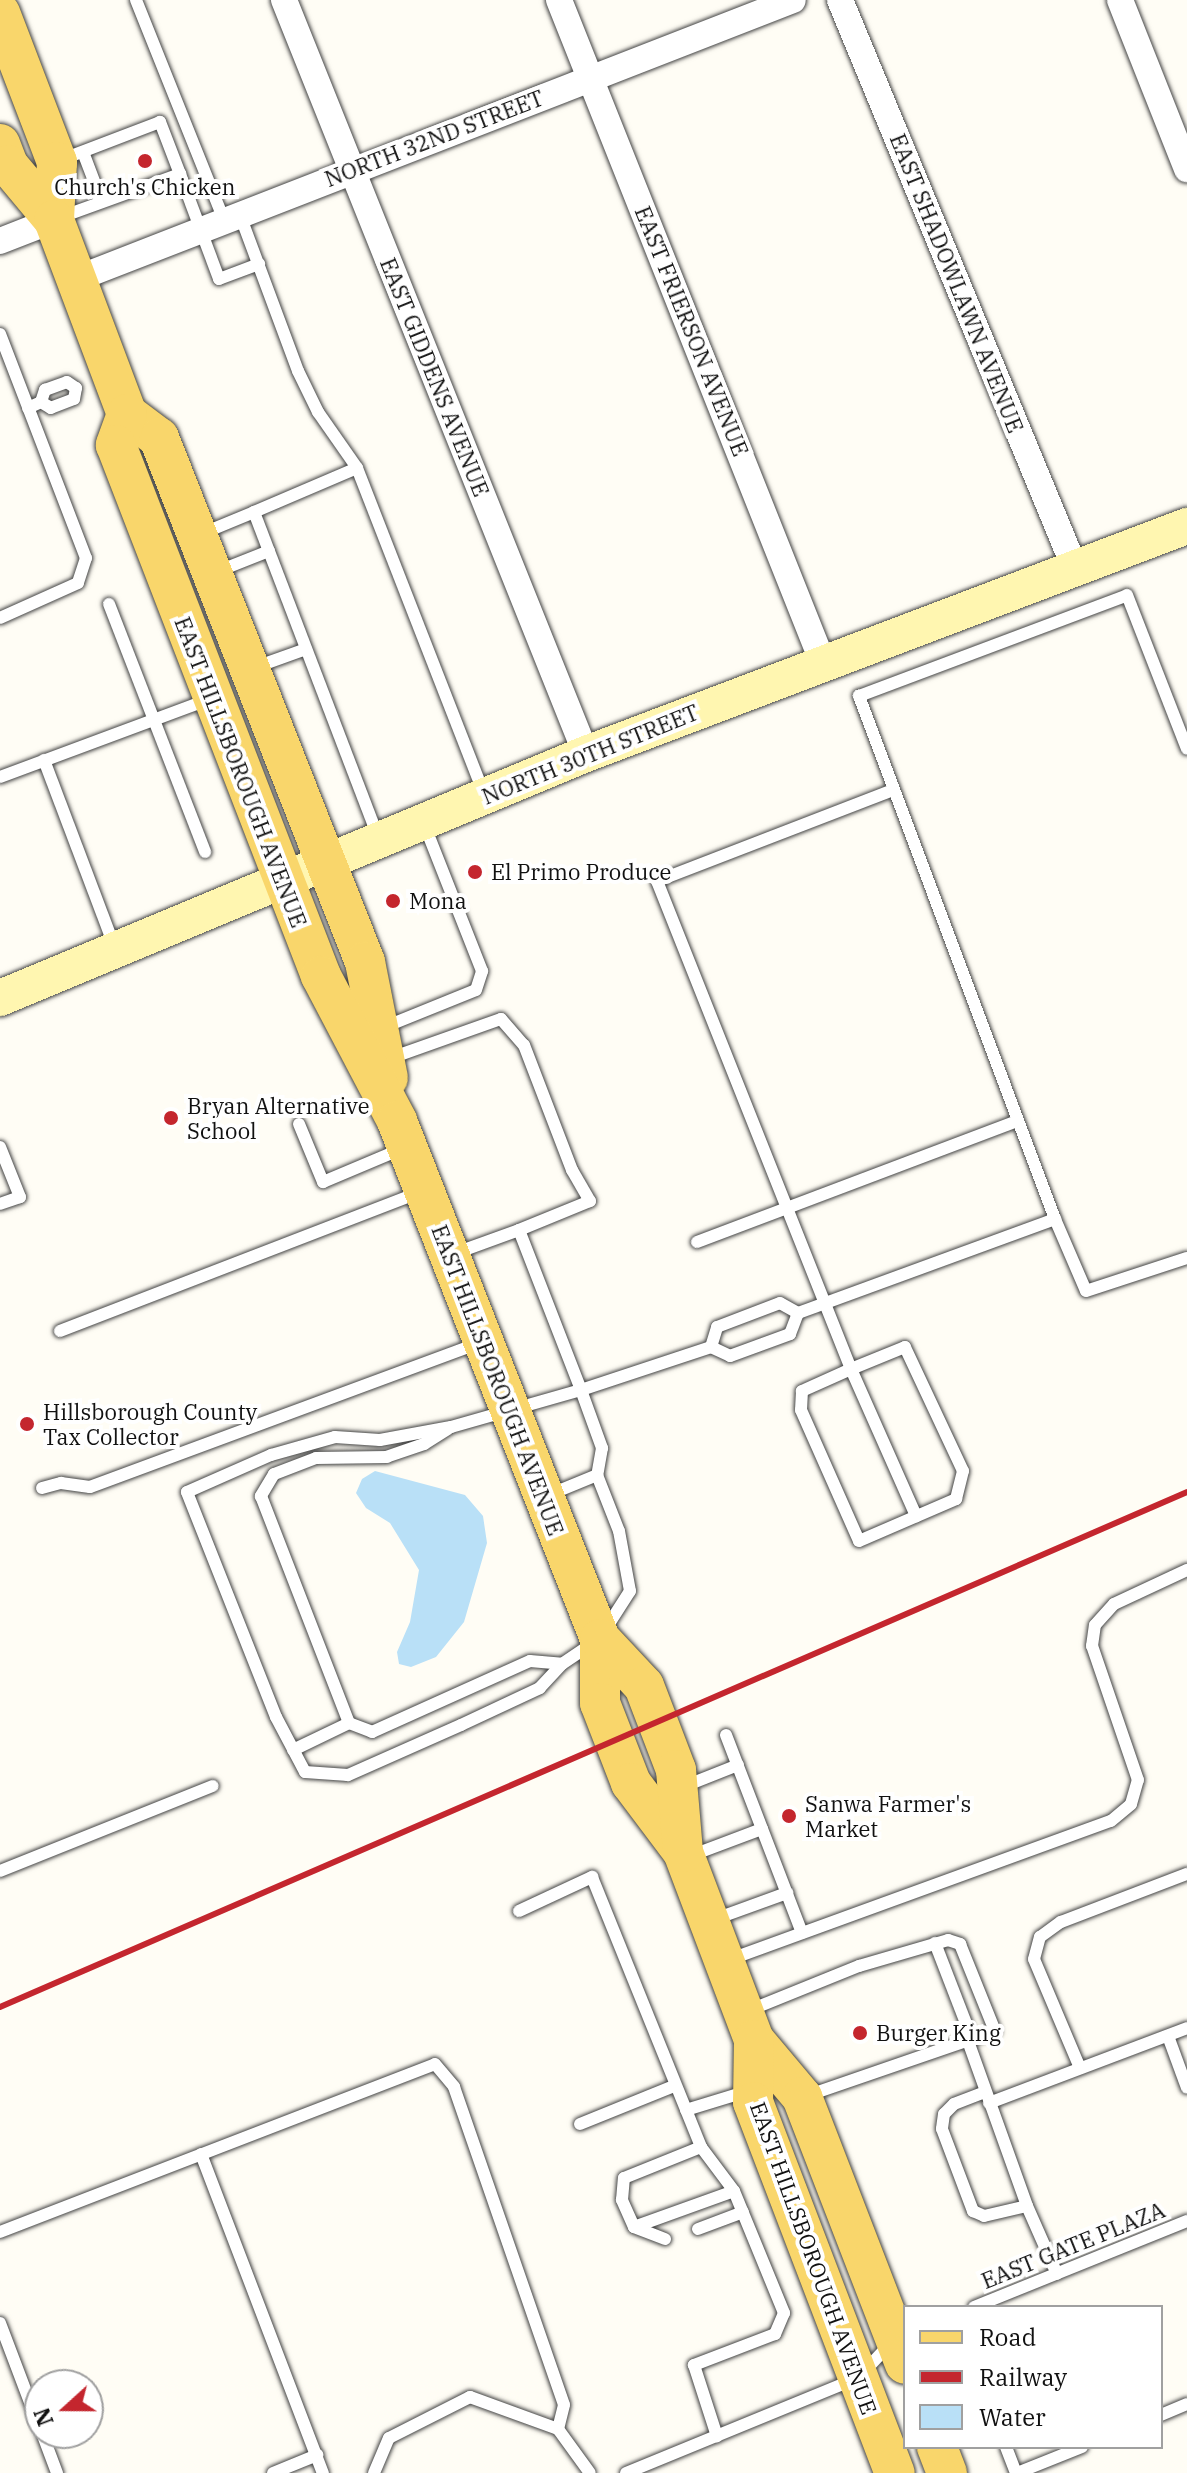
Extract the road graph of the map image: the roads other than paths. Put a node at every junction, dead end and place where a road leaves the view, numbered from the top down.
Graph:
1 (136, 0) edge
2 (284, 0) edge
3 (559, 0) edge
4 (793, 0) edge
5 (840, 0) edge
6 (1120, 0) edge
7 (0, 13) edge
8 (591, 78) junction
9 (0, 144) edge
10 (70, 157) junction
11 (351, 169) junction
12 (1187, 169) edge
13 (180, 174) junction
14 (102, 202) junction
15 (54, 220) junction
16 (221, 221) junction
17 (0, 241) edge
18 (259, 264) junction
19 (76, 279) junction
20 (0, 334) edge
21 (94, 381) junction
22 (41, 402) junction
23 (28, 408) junction
24 (127, 414) junction
25 (357, 468) junction
26 (254, 512) junction
27 (1187, 526) edge
28 (198, 535) junction
29 (269, 551) junction
30 (1074, 566) junction
31 (213, 574) junction
32 (109, 604) dead end
33 (0, 618) edge
34 (306, 649) junction
35 (823, 663) junction
36 (250, 670) junction
37 (213, 698) junction
38 (154, 720) junction
39 (1187, 749) edge
40 (586, 754) junction
41 (44, 760) junction
42 (0, 777) edge
43 (893, 790) junction
44 (485, 796) junction
45 (423, 821) junction
46 (379, 840) junction
47 (205, 852) dead end
48 (326, 862) junction
49 (283, 882) junction
50 (116, 950) junction
51 (0, 998) edge
52 (382, 1044) junction
53 (1018, 1121) junction
54 (299, 1124) dead end
55 (402, 1134) junction
56 (0, 1147) edge
57 (424, 1190) junction
58 (0, 1204) edge
59 (787, 1208) junction
60 (1055, 1219) junction
61 (519, 1230) junction
62 (697, 1242) dead end
63 (450, 1255) junction
64 (1187, 1258) edge
65 (823, 1304) junction
66 (798, 1313) junction
67 (60, 1331) dead end
68 (483, 1342) junction
69 (711, 1347) junction
70 (851, 1369) junction
71 (581, 1390) junction
72 (509, 1407) junction
73 (451, 1427) junction
74 (597, 1475) junction
75 (42, 1488) dead end
76 (544, 1496) junction
77 (916, 1516) junction
78 (1187, 1570) edge
79 (600, 1639) junction
80 (562, 1664) junction
81 (349, 1723) junction
82 (726, 1735) dead end
83 (293, 1750) junction
84 (738, 1765) junction
85 (213, 1786) dead end
86 (678, 1789) junction
87 (762, 1829) junction
88 (684, 1855) junction
89 (0, 1871) edge
90 (1187, 1874) edge
91 (787, 1893) junction
92 (519, 1911) dead end
93 (709, 1921) junction
94 (802, 1933) junction
95 (935, 1943) junction
96 (724, 1961) junction
97 (749, 2026) junction
98 (1187, 2028) edge
99 (1168, 2036) junction
100 (970, 2040) junction
101 (1080, 2068) junction
102 (674, 2086) junction
103 (1187, 2088) edge
104 (753, 2089) junction
105 (802, 2097) junction
106 (987, 2098) junction
107 (686, 2110) junction
108 (580, 2124) dead end
109 (701, 2147) junction
110 (201, 2154) junction
111 (734, 2191) junction
112 (1027, 2206) junction
113 (743, 2212) junction
114 (1187, 2221) edge
115 (634, 2227) junction
116 (698, 2229) dead end
117 (0, 2232) edge
118 (665, 2239) dead end
119 (1057, 2274) junction
120 (1006, 2294) junction
121 (979, 2305) edge
122 (1010, 2305) edge
123 (0, 2323) edge
124 (902, 2346) edge
125 (858, 2378) junction
126 (24, 2386) edge
127 (1187, 2404) edge
128 (1163, 2414) edge
129 (558, 2429) junction
130 (717, 2436) junction
131 (48, 2449) edge
132 (938, 2449) edge
133 (1007, 2449) edge
134 (1077, 2449) edge
135 (317, 2455) junction
136 (57, 2473) edge
137 (273, 2473) edge
138 (323, 2473) edge
139 (374, 2473) edge
140 (590, 2473) edge
141 (626, 2473) edge
142 (895, 2473) edge
143 (947, 2473) edge
144 (1016, 2473) edge

1 - 16 lane
2 - 11 street, EAST GIDDENS AVENUE
3 - 8 street, EAST FRIERSON AVENUE
4 - 8 street, NORTH 32ND STREET
5 - 30 street, EAST SHADOWLAWN AVENUE
6 - 12 street
7 - 10 main road
8 - 11 street, NORTH 32ND STREET
8 - 35 street, EAST FRIERSON AVENUE
9 - 15 main road
10 - 13 lane
10 - 14 lane
10 - 15 main road
11 - 16 street, NORTH 32ND STREET
11 - 40 street, EAST GIDDENS AVENUE
13 - 14 lane
13 - 16 lane
14 - 15 lane
15 - 17 street
15 - 19 main road
16 - 18 lane
16 - 18 lane
16 - 19 street, NORTH 32ND STREET
18 - 25 lane
19 - 21 main road
20 - 23 lane
21 - 22 lane
21 - 22 lane
21 - 24 main road
22 - 23 lane
23 - 33 lane
24 - 28 main road, EAST HILLSBOROUGH AVENUE
24 - 37 main road, EAST HILLSBOROUGH AVENUE
25 - 26 lane
25 - 44 lane
26 - 28 lane
26 - 29 lane
27 - 30 street, NORTH 30TH STREET
28 - 31 main road, EAST HILLSBOROUGH AVENUE
29 - 31 lane
29 - 34 lane
30 - 35 street, NORTH 30TH STREET
31 - 36 main road, EAST HILLSBOROUGH AVENUE
32 - 38 lane
34 - 36 lane
34 - 46 lane
35 - 40 street, NORTH 30TH STREET
36 - 48 main road, EAST HILLSBOROUGH AVENUE
37 - 38 lane
37 - 49 main road, EAST HILLSBOROUGH AVENUE
38 - 41 lane
38 - 47 lane
39 - 43 lane
40 - 44 street, NORTH 30TH STREET
41 - 42 lane
41 - 50 lane
43 - 53 lane
43 - 59 lane
44 - 45 street, NORTH 30TH STREET
45 - 46 street, NORTH 30TH STREET
45 - 52 lane
46 - 48 street, NORTH 30TH STREET
48 - 49 street, NORTH 30TH STREET
48 - 52 main road, EAST HILLSBOROUGH AVENUE
49 - 50 street, NORTH 30TH STREET
49 - 55 main road, EAST HILLSBOROUGH AVENUE
50 - 51 street, NORTH 30TH STREET
52 - 55 main road, EAST HILLSBOROUGH AVENUE
52 - 61 lane
53 - 59 lane
53 - 60 lane
54 - 55 lane
55 - 57 main road, EAST HILLSBOROUGH AVENUE
56 - 58 lane
57 - 63 main road, EAST HILLSBOROUGH AVENUE
57 - 67 lane
59 - 62 lane
59 - 65 lane
60 - 64 lane
60 - 65 lane
61 - 63 lane
61 - 71 lane
63 - 68 main road, EAST HILLSBOROUGH AVENUE
65 - 66 lane
65 - 70 lane
66 - 69 lane
66 - 69 lane
68 - 72 main road, EAST HILLSBOROUGH AVENUE
68 - 75 lane
69 - 71 lane
70 - 77 lane
70 - 77 lane
70 - 77 lane
71 - 72 lane
71 - 74 lane
72 - 73 lane
72 - 76 main road, EAST HILLSBOROUGH AVENUE
73 - 81 lane
73 - 83 lane
74 - 76 lane
74 - 79 lane
76 - 79 main road, EAST HILLSBOROUGH AVENUE
78 - 94 lane
79 - 80 lane
79 - 86 main road, EAST HILLSBOROUGH AVENUE
79 - 88 main road, EAST HILLSBOROUGH AVENUE
80 - 81 lane
80 - 83 lane
81 - 83 lane
82 - 84 lane
84 - 86 lane
84 - 87 lane
85 - 89 lane
86 - 88 main road, EAST HILLSBOROUGH AVENUE
87 - 88 lane
87 - 91 lane
88 - 93 main road, EAST HILLSBOROUGH AVENUE
90 - 101 lane
91 - 93 lane
91 - 94 lane
92 - 102 lane
93 - 96 main road, EAST HILLSBOROUGH AVENUE
94 - 96 lane
95 - 97 lane
95 - 100 lane
95 - 100 lane
96 - 97 main road, EAST HILLSBOROUGH AVENUE
97 - 104 main road, EAST HILLSBOROUGH AVENUE
97 - 105 main road, EAST HILLSBOROUGH AVENUE
98 - 99 lane
99 - 101 lane
99 - 103 lane
100 - 105 lane
100 - 106 lane
101 - 106 lane
102 - 107 lane
102 - 108 lane
104 - 107 lane
104 - 125 main road, EAST HILLSBOROUGH AVENUE
105 - 124 main road, EAST HILLSBOROUGH AVENUE
106 - 112 lane
106 - 112 lane
107 - 109 lane
109 - 111 lane
109 - 115 lane
110 - 117 lane
110 - 129 lane
110 - 135 lane
111 - 113 lane
111 - 115 lane
112 - 119 lane
113 - 116 lane
113 - 130 lane
114 - 119 lane, EAST GATE PLAZA
115 - 118 lane
119 - 120 lane, EAST GATE PLAZA
120 - 121 lane, EAST GATE PLAZA
120 - 122 lane
123 - 126 lane
124 - 125 lane
125 - 130 lane
125 - 142 main road, EAST HILLSBOROUGH AVENUE
127 - 128 lane
129 - 139 lane
129 - 140 lane
130 - 141 lane
131 - 136 lane
132 - 143 main road
133 - 144 lane
134 - 144 lane
135 - 137 lane
135 - 138 lane

